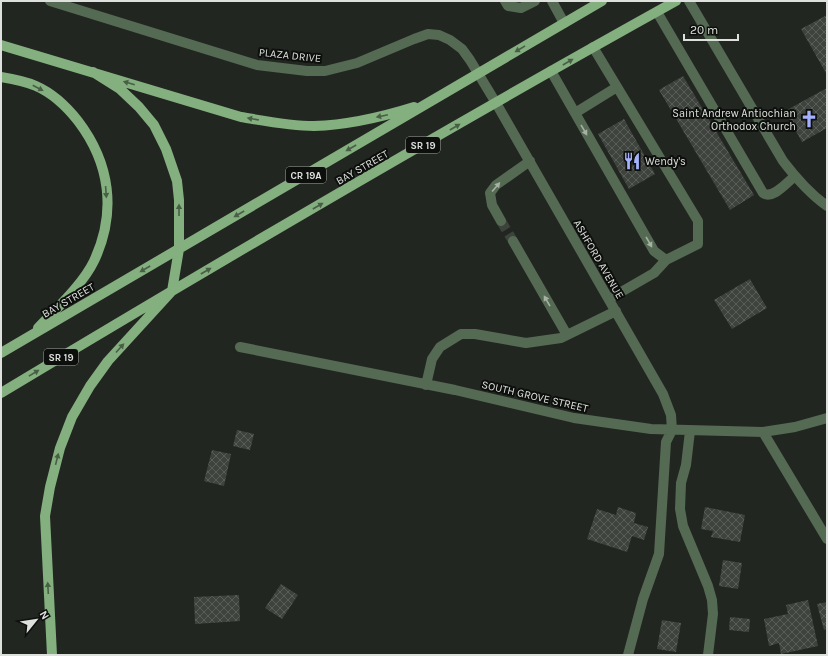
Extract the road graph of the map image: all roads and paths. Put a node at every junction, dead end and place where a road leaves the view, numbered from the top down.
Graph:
1 (50, 1) edge
2 (505, 1) edge
3 (535, 1) edge
4 (552, 1) edge
5 (602, 1) edge
6 (676, 1) edge
7 (689, 1) edge
8 (657, 12) junction
9 (564, 23) junction
10 (1, 45) edge
11 (593, 47) junction
12 (551, 71) junction
13 (94, 72) junction
14 (479, 74) junction
15 (1, 77) edge
16 (617, 88) junction
17 (433, 100) junction
18 (496, 103) junction
19 (575, 113) junction
20 (530, 161) junction
21 (795, 176) junction
22 (827, 206) edge
23 (501, 221) tunnel mouth
24 (513, 241) tunnel mouth
25 (179, 249) junction
26 (666, 260) junction
27 (172, 291) junction
28 (609, 299) junction
29 (616, 311) junction
30 (32, 335) junction
31 (567, 335) junction
32 (240, 347) dead end
33 (1, 354) edge
34 (426, 384) junction
35 (1, 393) edge
36 (827, 418) edge
37 (672, 430) junction
38 (690, 431) junction
39 (763, 432) junction
40 (827, 539) edge
41 (52, 655) edge
42 (628, 655) edge
43 (708, 655) edge

1 - 14 street, PLAZA DRIVE
2 - 3 street
4 - 9 street
5 - 9 main road, BAY STREET
6 - 8 main road, BAY STREET / SR 19
7 - 21 street
8 - 11 main road, BAY STREET / SR 19
8 - 21 street
9 -> 14 main road, BAY STREET
10 - 13 main road
12 -> 11 main road, BAY STREET / SR 19
11 - 16 street
12 - 18 main road, BAY STREET / SR 19
12 - 19 street
17 -> 13 main road
25 -> 13 main road
14 - 17 main road, BAY STREET
14 - 18 street, PLAZA DRIVE
15 -> 30 main road
16 - 19 street
16 - 26 street
17 -> 25 main road, BAY STREET / CR 19A
18 - 20 street, ASHFORD AVENUE
27 -> 18 main road, BAY STREET / SR 19
19 -> 26 street
23 -> 20 street
20 - 28 street, ASHFORD AVENUE
21 - 22 street
31 -> 24 street
25 - 27 main road
25 -> 30 main road, BAY STREET / CR 19A
26 - 28 street
35 -> 27 main road, BAY STREET / SR 19
41 -> 27 main road
28 - 29 street, ASHFORD AVENUE
29 - 31 street
29 - 37 street, ASHFORD AVENUE
30 - 33 main road, BAY STREET / CR 19A
31 - 34 street
32 - 34 street, SOUTH GROVE STREET
34 - 37 street, SOUTH GROVE STREET
36 - 39 street, SOUTH GROVE STREET
37 - 38 street, SOUTH GROVE STREET
37 - 42 street
38 - 39 street, SOUTH GROVE STREET
38 - 43 street
39 - 40 street

